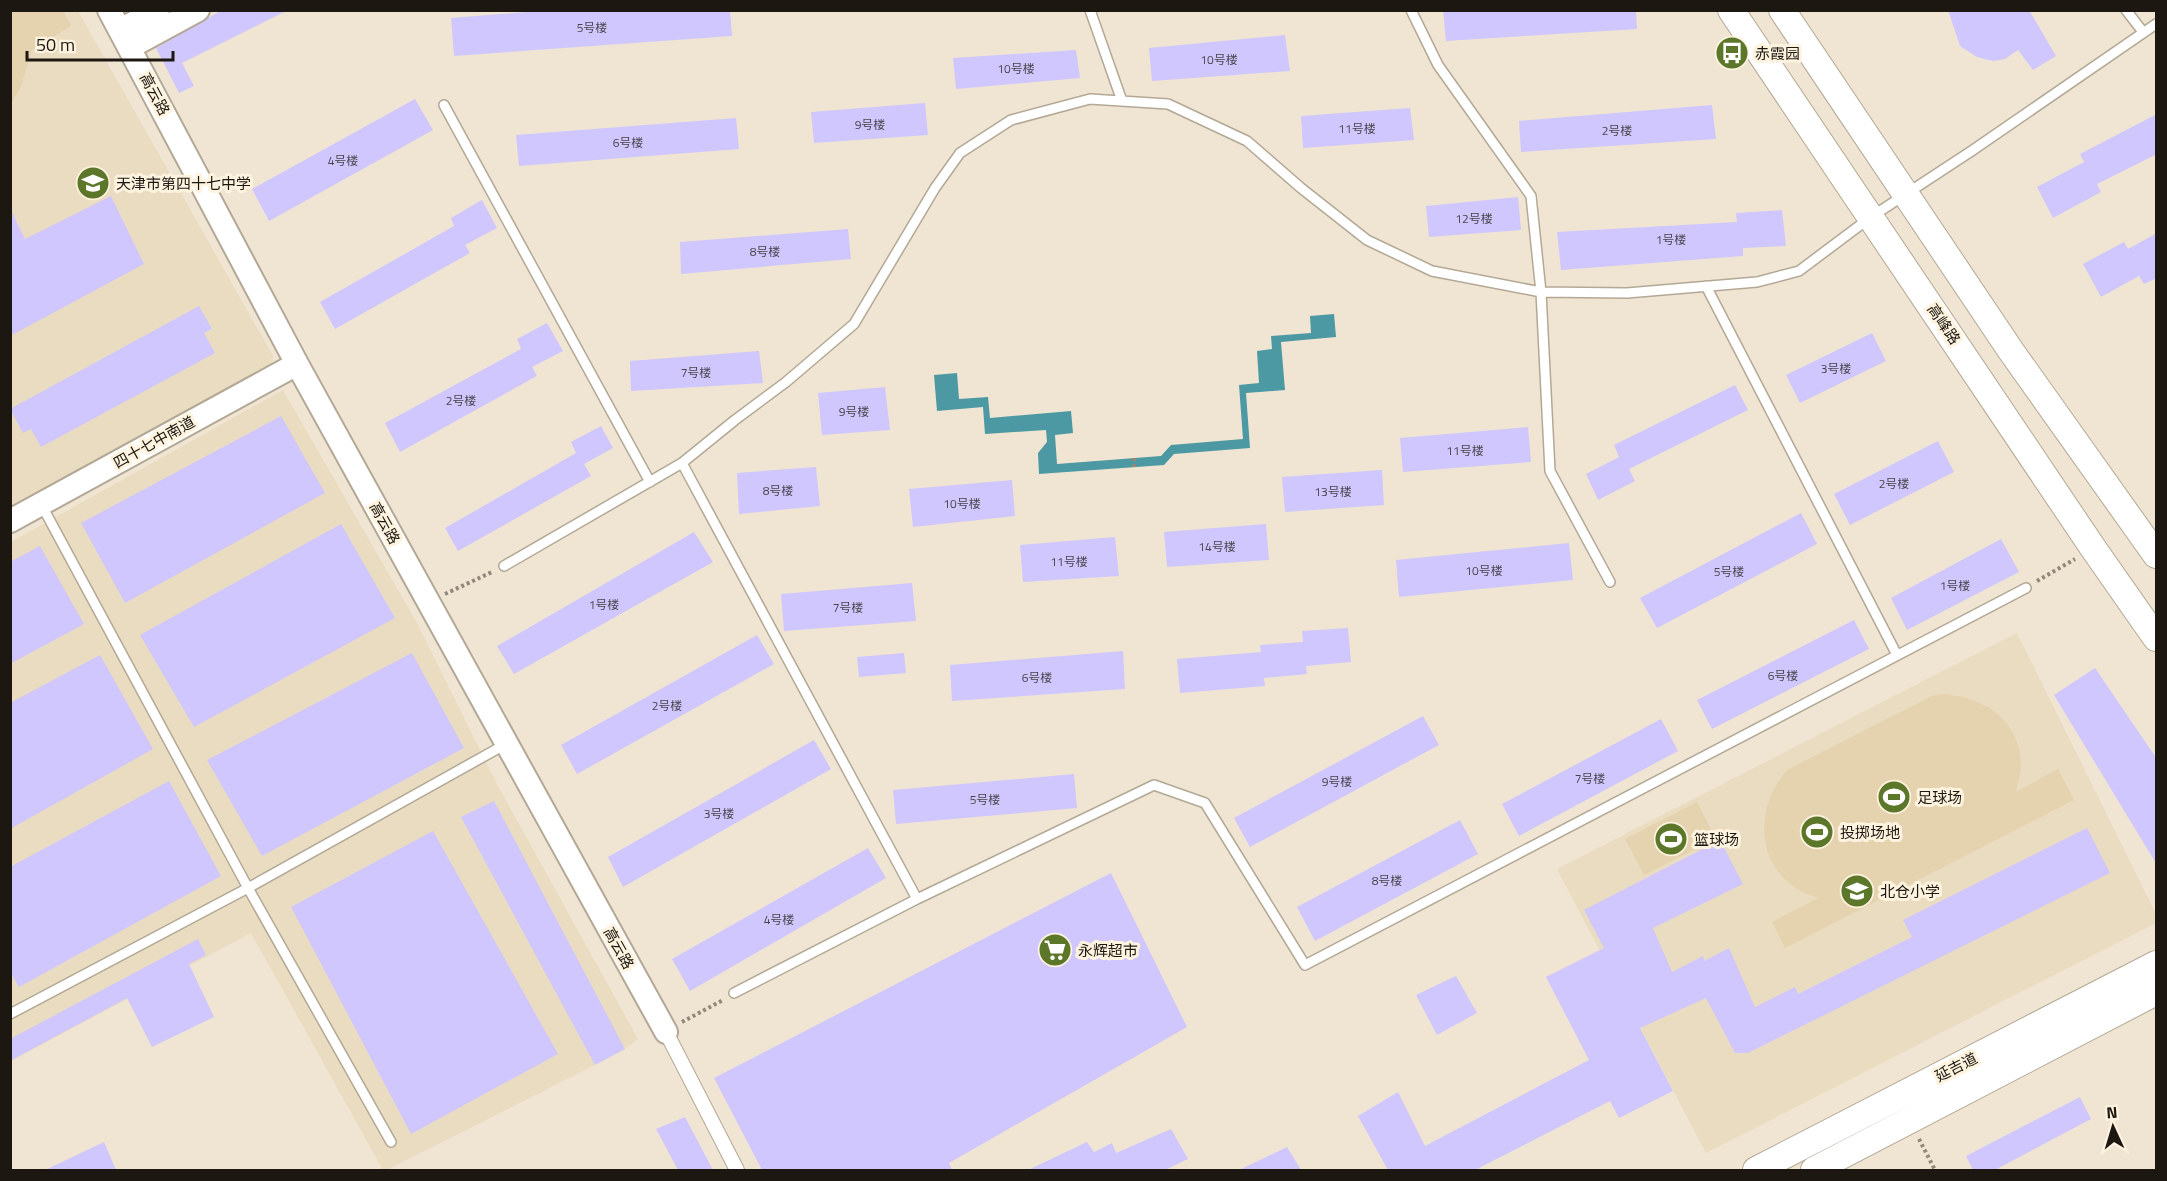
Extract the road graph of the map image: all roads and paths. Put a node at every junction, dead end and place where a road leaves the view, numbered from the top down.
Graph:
1 (158, 10) edge
2 (198, 10) edge
3 (1090, 10) edge
4 (1411, 10) edge
5 (1731, 10) edge
6 (1782, 10) edge
7 (2126, 10) edge
8 (2157, 24) edge
9 (120, 29) edge
10 (2143, 32) junction
11 (1122, 101) junction
12 (444, 105) dead end
13 (1905, 195) junction
14 (1871, 217) junction
15 (1706, 286) junction
16 (1541, 292) junction
17 (297, 364) junction
18 (1134, 458) dead end
19 (682, 463) junction
20 (1134, 467) dead end
21 (650, 482) junction
22 (41, 504) junction
23 (10, 521) edge
24 (2093, 548) junction
25 (2157, 555) edge
26 (504, 566) joint
27 (1610, 582) dead end
28 (2026, 588) joint
29 (428, 602) junction
30 (2157, 638) edge
31 (1897, 656) junction
32 (506, 744) junction
33 (248, 888) junction
34 (917, 899) junction
35 (2157, 964) edge
36 (2157, 992) edge
37 (734, 993) joint
38 (10, 1014) edge
39 (666, 1032) junction
40 (391, 1142) dead end
41 (737, 1170) edge
42 (1756, 1170) edge
43 (1814, 1170) edge

1 - 9 street
2 - 9 street
3 - 11 lane
4 - 16 lane
5 - 14 main road, 高峰路
6 - 13 main road
7 - 10 lane
8 - 10 lane
9 - 17 street, 高云路
10 - 13 lane
11 - 16 lane
11 - 19 lane
12 - 21 lane
13 - 14 lane
13 - 25 main road
14 - 15 lane
14 - 24 main road, 高峰路
15 - 16 lane
15 - 31 lane
16 - 27 lane
17 - 22 street, 四十七中南道
17 - 29 street, 高云路
18 - 20 path
19 - 21 lane
19 - 34 lane
21 - 26 lane
22 - 23 street, 四十七中南道
22 - 33 lane
24 - 28 path
24 - 30 main road, 高峰路
26 - 29 path
28 - 31 lane
29 - 32 street, 高云路
31 - 34 lane
32 - 33 lane
32 - 39 street, 高云路
33 - 38 lane
33 - 40 lane
34 - 37 lane
35 - 42 main road, 延吉道
36 - 43 main road, 延吉道
37 - 39 path
39 - 41 street

